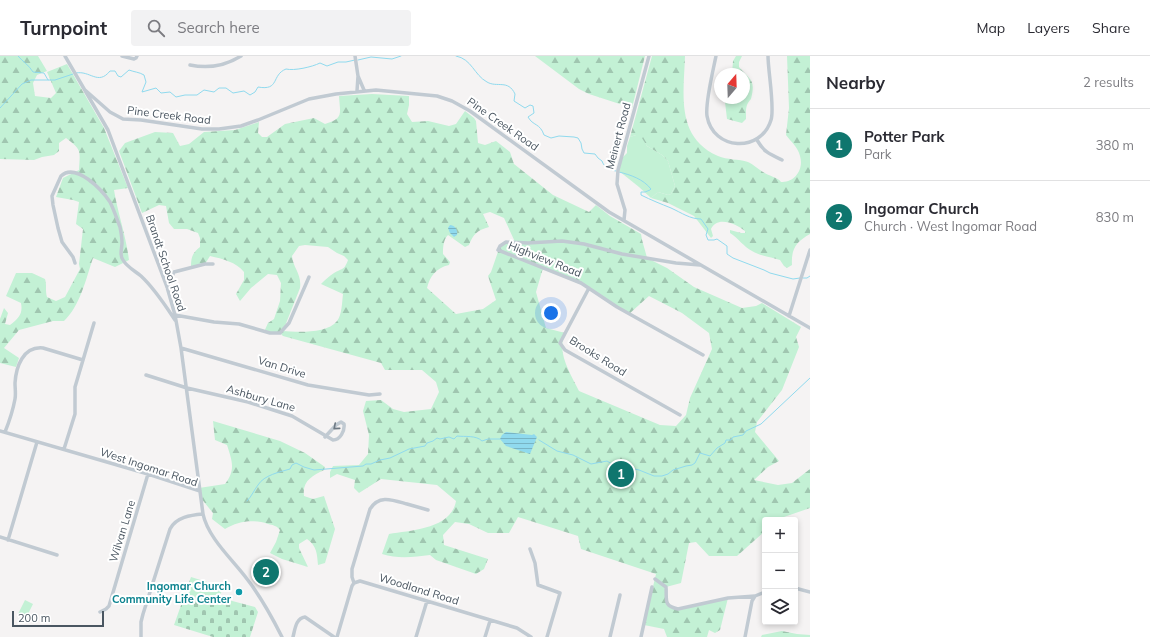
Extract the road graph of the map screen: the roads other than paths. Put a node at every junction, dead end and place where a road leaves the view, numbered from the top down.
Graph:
1 (65, 56) edge
2 (122, 56) edge
3 (137, 56) edge
4 (241, 56) edge
5 (355, 56) edge
6 (649, 56) edge
7 (716, 56) edge
8 (768, 56) edge
9 (190, 65) dead end
10 (358, 76) junction
11 (85, 90) junction
12 (364, 90) junction
13 (357, 91) junction
14 (757, 140) junction
15 (782, 160) dead end
16 (624, 220) junction
17 (810, 250) edge
18 (75, 263) dead end
19 (213, 264) dead end
20 (701, 265) junction
21 (309, 277) dead end
22 (167, 287) junction
23 (589, 288) junction
24 (175, 314) junction
25 (789, 316) junction
26 (94, 323) dead end
27 (176, 323) junction
28 (810, 328) edge
29 (181, 348) junction
30 (703, 355) dead end
31 (83, 360) junction
32 (146, 375) dead end
33 (187, 388) junction
34 (380, 394) dead end
35 (680, 415) dead end
36 (0, 431) edge
37 (5, 432) junction
38 (325, 436) junction
39 (37, 442) junction
40 (64, 449) junction
41 (148, 474) junction
42 (200, 491) junction
43 (428, 510) dead end
44 (203, 514) junction
45 (0, 537) edge
46 (8, 540) junction
47 (530, 549) dead end
48 (57, 555) dead end
49 (655, 579) dead end
50 (354, 582) junction
51 (652, 587) dead end
52 (798, 589) edge
53 (810, 592) edge
54 (762, 593) edge
55 (620, 595) dead end
56 (755, 596) junction
57 (427, 601) junction
58 (100, 612) dead end
59 (490, 620) junction
60 (141, 637) edge
61 (282, 637) edge
62 (293, 637) edge
63 (335, 637) edge
64 (416, 637) edge
65 (485, 637) edge
66 (531, 637) edge
67 (547, 637) edge
68 (610, 637) edge
69 (641, 637) edge
70 (744, 637) edge

1 - 11 street, Brandt School Road
2 - 3 street
4 - 9 street
5 - 10 street
6 - 16 street, Meinert Road
7 - 14 street
8 - 14 street
10 - 12 street
10 - 13 street
11 - 13 street, Pine Creek Road
11 - 22 street, Brandt School Road
12 - 13 street, Pine Creek Road
12 - 16 street, Pine Creek Road
14 - 15 street
16 - 20 street, Pine Creek Road
17 - 25 street
18 - 27 street
19 - 22 street
20 - 23 street, Highview Road
20 - 25 street, Pine Creek Road
21 - 24 street
22 - 24 street, Brandt School Road
23 - 30 street, Highview Road
23 - 35 street, Brooks Road
24 - 27 street, Brandt School Road
25 - 28 street, Pine Creek Road
26 - 31 street
27 - 29 street, Brandt School Road
29 - 33 street, Brandt School Road
29 - 34 street, Van Drive
31 - 37 street
31 - 40 street
32 - 33 street, Ashbury Lane
33 - 38 street, Ashbury Lane
33 - 42 street, Brandt School Road
36 - 37 street, West Ingomar Road
37 - 39 street, West Ingomar Road
38 -> 38 street
39 - 40 street, West Ingomar Road
39 - 46 street
40 - 41 street, West Ingomar Road
41 - 42 street, West Ingomar Road
41 - 58 street, Wilvan Lane
42 - 44 street, West Ingomar Road
43 - 50 street
44 - 60 street
44 - 61 street, West Ingomar Road
45 - 46 street
46 - 48 street
47 - 67 street
49 - 56 street
50 - 57 street, Woodland Road
50 - 63 street
51 - 69 street
52 - 53 street
54 - 56 street
55 - 68 street
56 - 70 street
57 - 59 street, Woodland Road
57 - 64 street
59 - 65 street
59 - 66 street, Woodland Road
62 - 63 street

